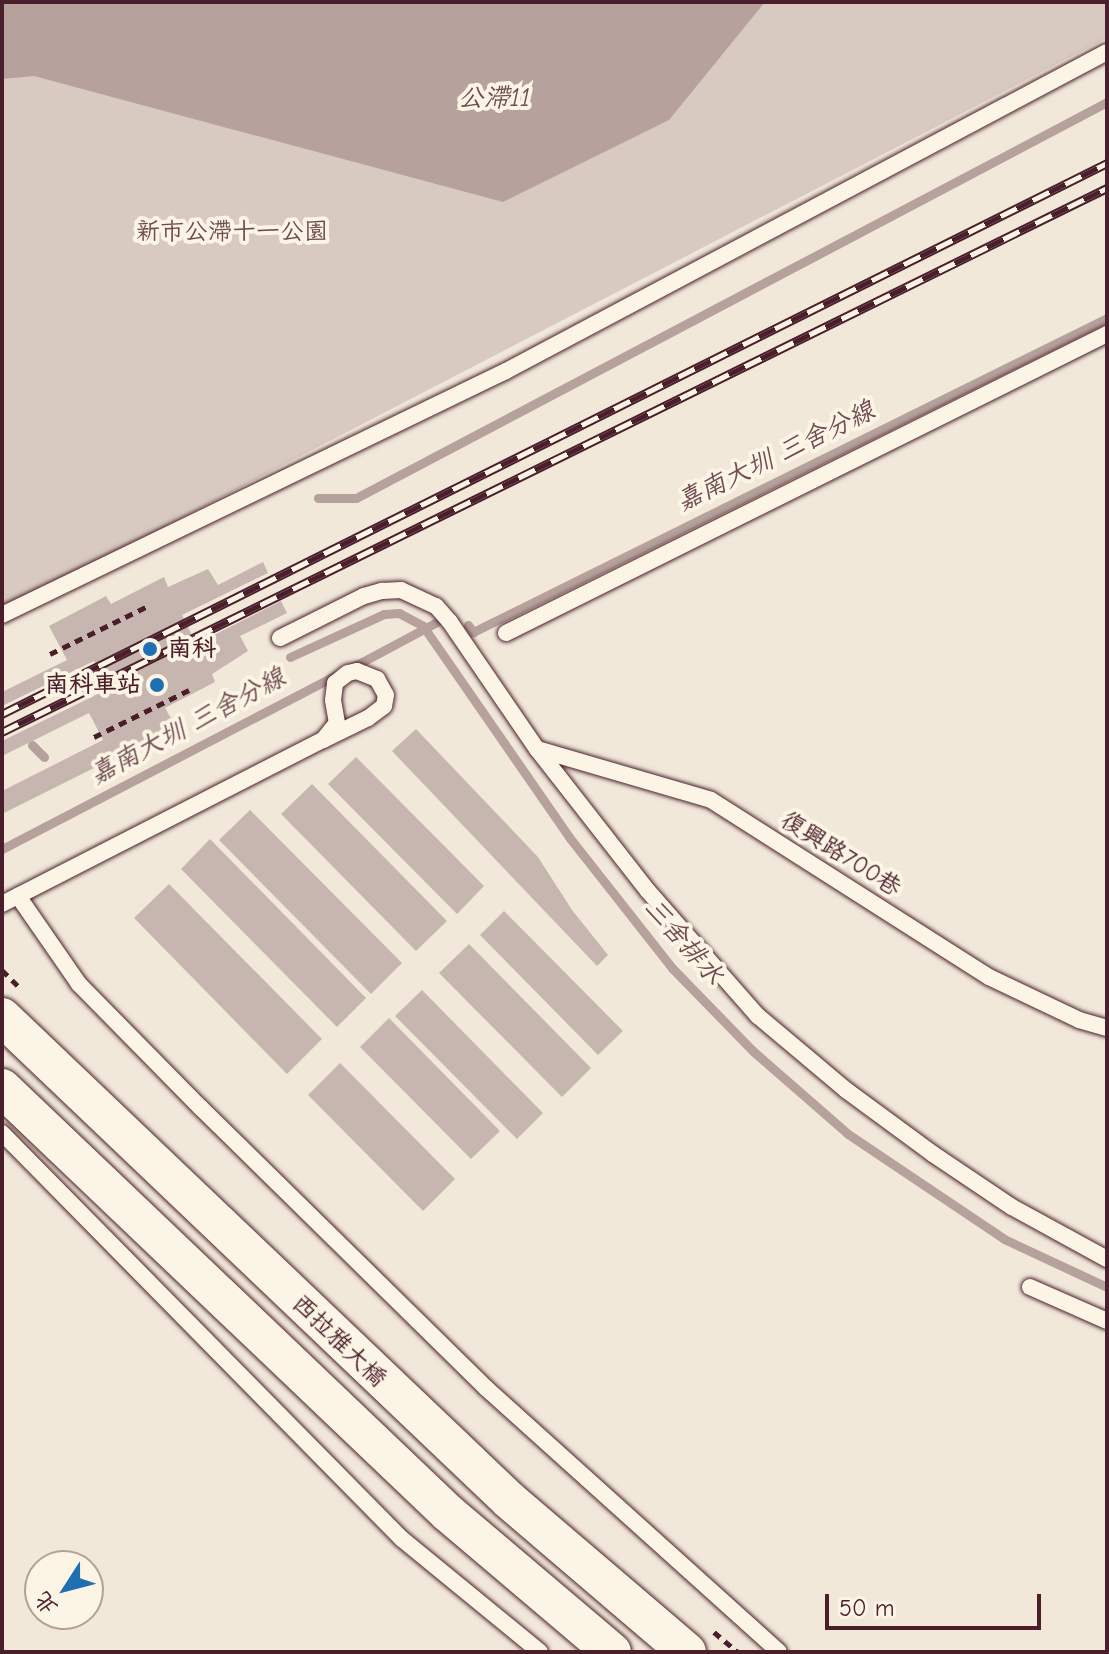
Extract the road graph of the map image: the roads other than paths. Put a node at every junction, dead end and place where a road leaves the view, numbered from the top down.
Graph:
1 (1107, 52) edge
2 (1107, 334) edge
3 (2, 615) edge
4 (506, 633) dead end
5 (280, 638) dead end
6 (323, 740) junction
7 (537, 749) junction
8 (18, 896) junction
9 (2, 904) edge
10 (2, 1017) edge
11 (1107, 1028) edge
12 (2, 1088) edge
13 (2, 1133) edge
14 (1107, 1259) edge
15 (1030, 1287) dead end
16 (1107, 1321) edge
17 (540, 1652) edge
18 (612, 1652) edge
19 (687, 1652) edge
20 (779, 1652) edge

1 - 3 lane
2 - 4 lane
5 - 7 lane
6 - 6 lane
6 - 8 lane
7 - 11 lane, 復興路700巷
7 - 14 lane
8 - 9 lane
8 - 20 lane
10 - 19 street, 西拉雅大橋
12 - 18 street, 西拉雅大橋
13 - 17 lane
15 - 16 lane

